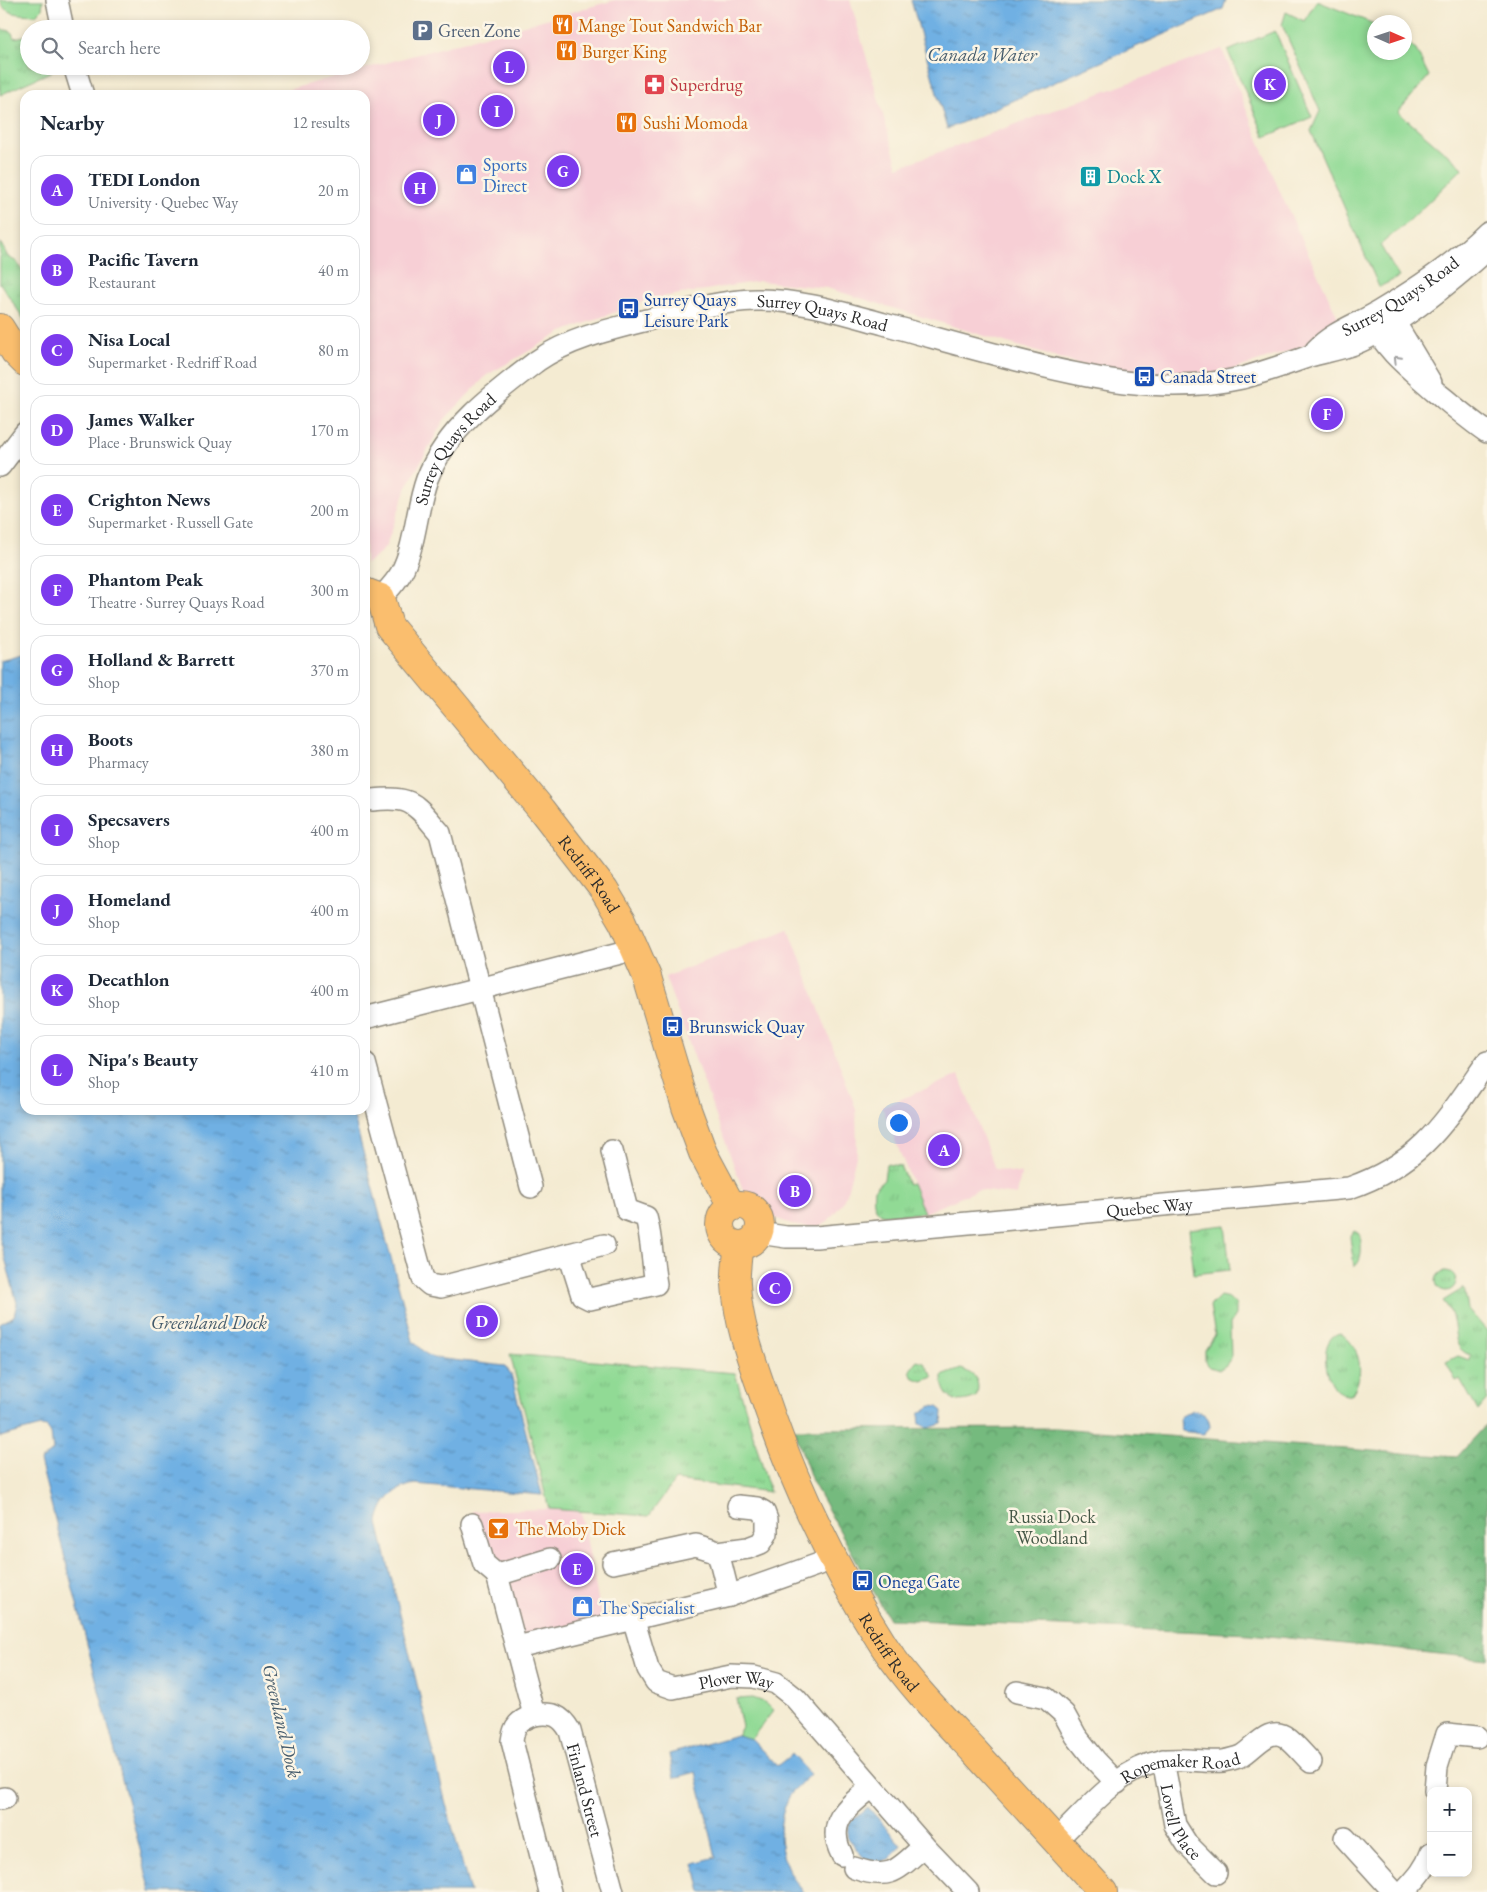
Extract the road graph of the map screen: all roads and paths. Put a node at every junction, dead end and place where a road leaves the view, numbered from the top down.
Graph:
1 (57, 0) edge
2 (61, 20) edge
3 (77, 75) edge
4 (81, 90) edge
5 (1487, 232) edge
6 (1487, 250) edge
7 (1381, 320) junction
8 (0, 328) edge
9 (20, 357) edge
10 (1487, 432) edge
11 (20, 440) edge
12 (0, 466) edge
13 (373, 595) edge
14 (372, 800) dead end
15 (636, 949) junction
16 (480, 988) junction
17 (370, 1017) edge
18 (1487, 1062) edge
19 (370, 1082) edge
20 (612, 1151) dead end
21 (530, 1187) dead end
22 (748, 1239) junction
23 (604, 1245) dead end
24 (569, 1254) junction
25 (738, 1506) dead end
26 (472, 1524) dead end
27 (718, 1552) junction
28 (833, 1559) junction
29 (550, 1560) dead end
30 (613, 1563) dead end
31 (497, 1575) junction
32 (729, 1596) junction
33 (633, 1618) junction
34 (517, 1647) junction
35 (1017, 1692) dead end
36 (534, 1715) junction
37 (1477, 1737) dead end
38 (1163, 1760) junction
39 (1311, 1762) dead end
40 (1117, 1783) junction
41 (872, 1787) junction
42 (1435, 1787) edge
43 (1345, 1838) dead end
44 (1056, 1840) junction
45 (924, 1846) junction
46 (1427, 1863) edge
47 (1216, 1873) dead end
48 (550, 1892) edge
49 (613, 1892) edge
50 (968, 1892) edge
51 (1103, 1892) edge
52 (1394, 1892) edge
53 (1404, 1892) edge

1 - 2 street
3 - 4 street
5 - 7 street, Surrey Quays Road
6 - 7 street, Surrey Quays Road
7 - 10 street
7 - 13 street, Surrey Quays Road
8 - 9 main road
11 - 12 street
13 - 15 main road, Redriff Road
14 - 16 street
15 - 16 street
15 - 22 main road, Redriff Road
16 - 17 street
16 - 21 street
18 - 22 street, Quebec Way
19 - 24 street
20 - 24 street
22 - 28 main road, Redriff Road
23 - 24 street
25 - 27 street
26 - 31 street
27 - 30 street
27 - 32 street
28 - 32 street
28 - 44 main road, Redriff Road
29 - 31 street
31 - 34 street
32 - 33 street
33 - 34 street
33 - 41 street, Plover Way
34 - 36 street
35 - 40 street
36 - 48 street
36 - 49 street, Finland Street
37 - 42 street
38 - 39 street, Ropemaker Road
38 - 40 street, Ropemaker Road
38 - 47 street, Lovell Place
40 - 44 street, Ropemaker Road
41 - 45 street, Plover Way
41 - 45 street
43 - 52 street
44 - 51 main road, Redriff Road
45 - 50 street, Plover Way
46 - 53 street

